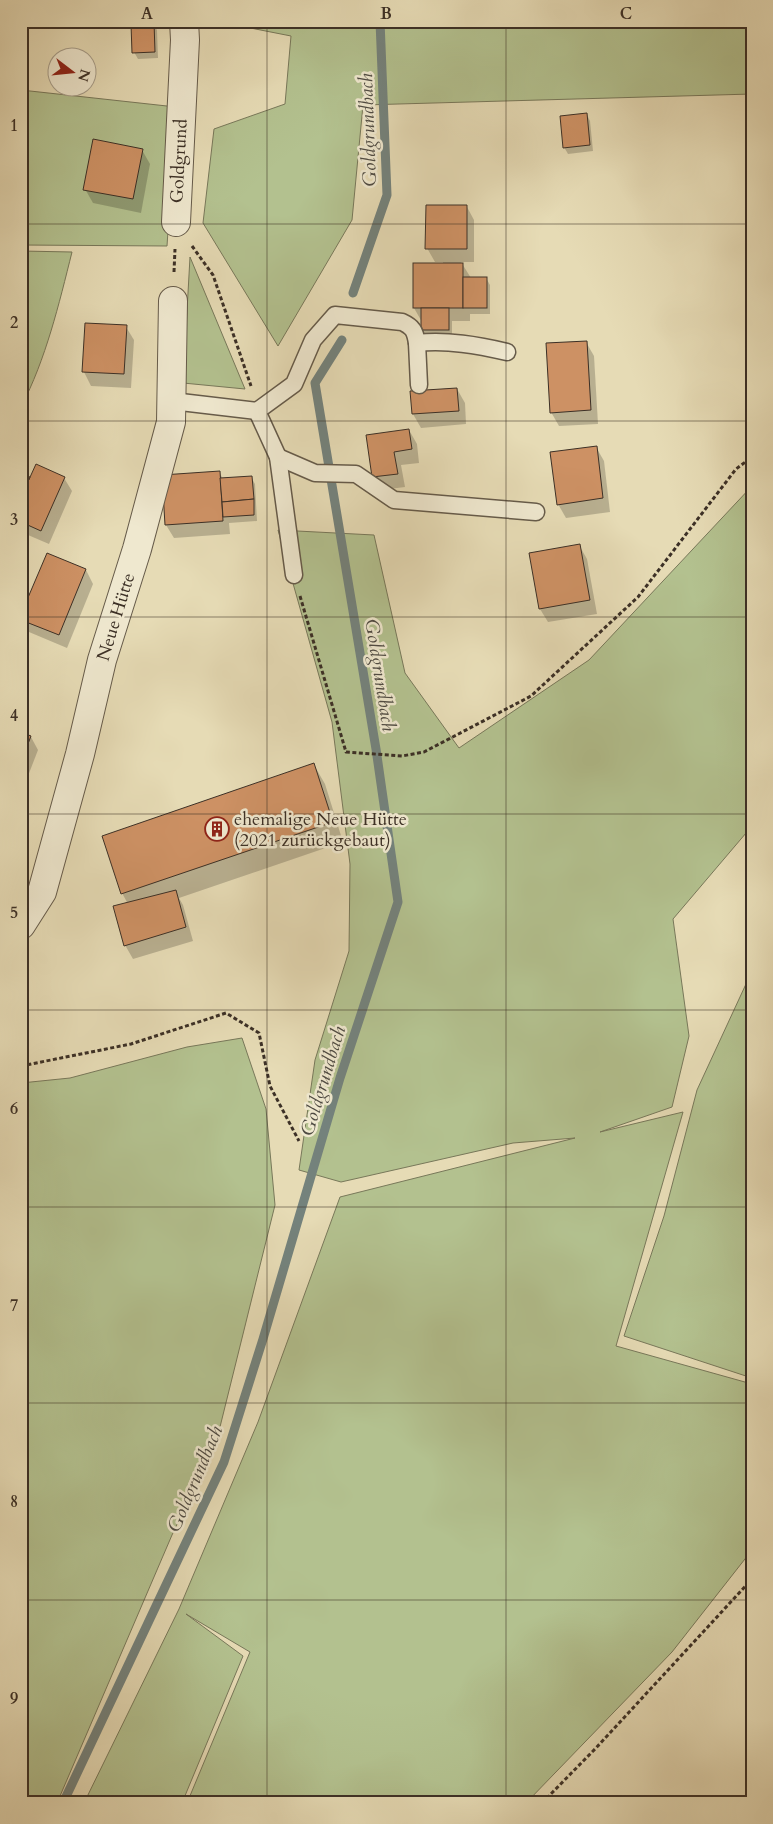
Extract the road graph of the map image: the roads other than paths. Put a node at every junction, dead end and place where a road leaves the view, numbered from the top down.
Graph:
1 (184, 21) edge
2 (176, 222) road end
3 (173, 300) road end
4 (417, 343) junction
5 (507, 352) dead end
6 (419, 385) dead end
7 (172, 401) junction
8 (257, 411) junction
9 (278, 457) junction
10 (536, 512) dead end
11 (294, 575) road end
12 (21, 925) edge

1 - 2 street, Goldgrund
3 - 7 street, Neue Hütte
4 - 5 lane
4 - 6 lane
4 - 8 lane
7 - 8 lane
7 - 12 street, Neue Hütte
8 - 9 lane
9 - 10 lane
9 - 11 lane

